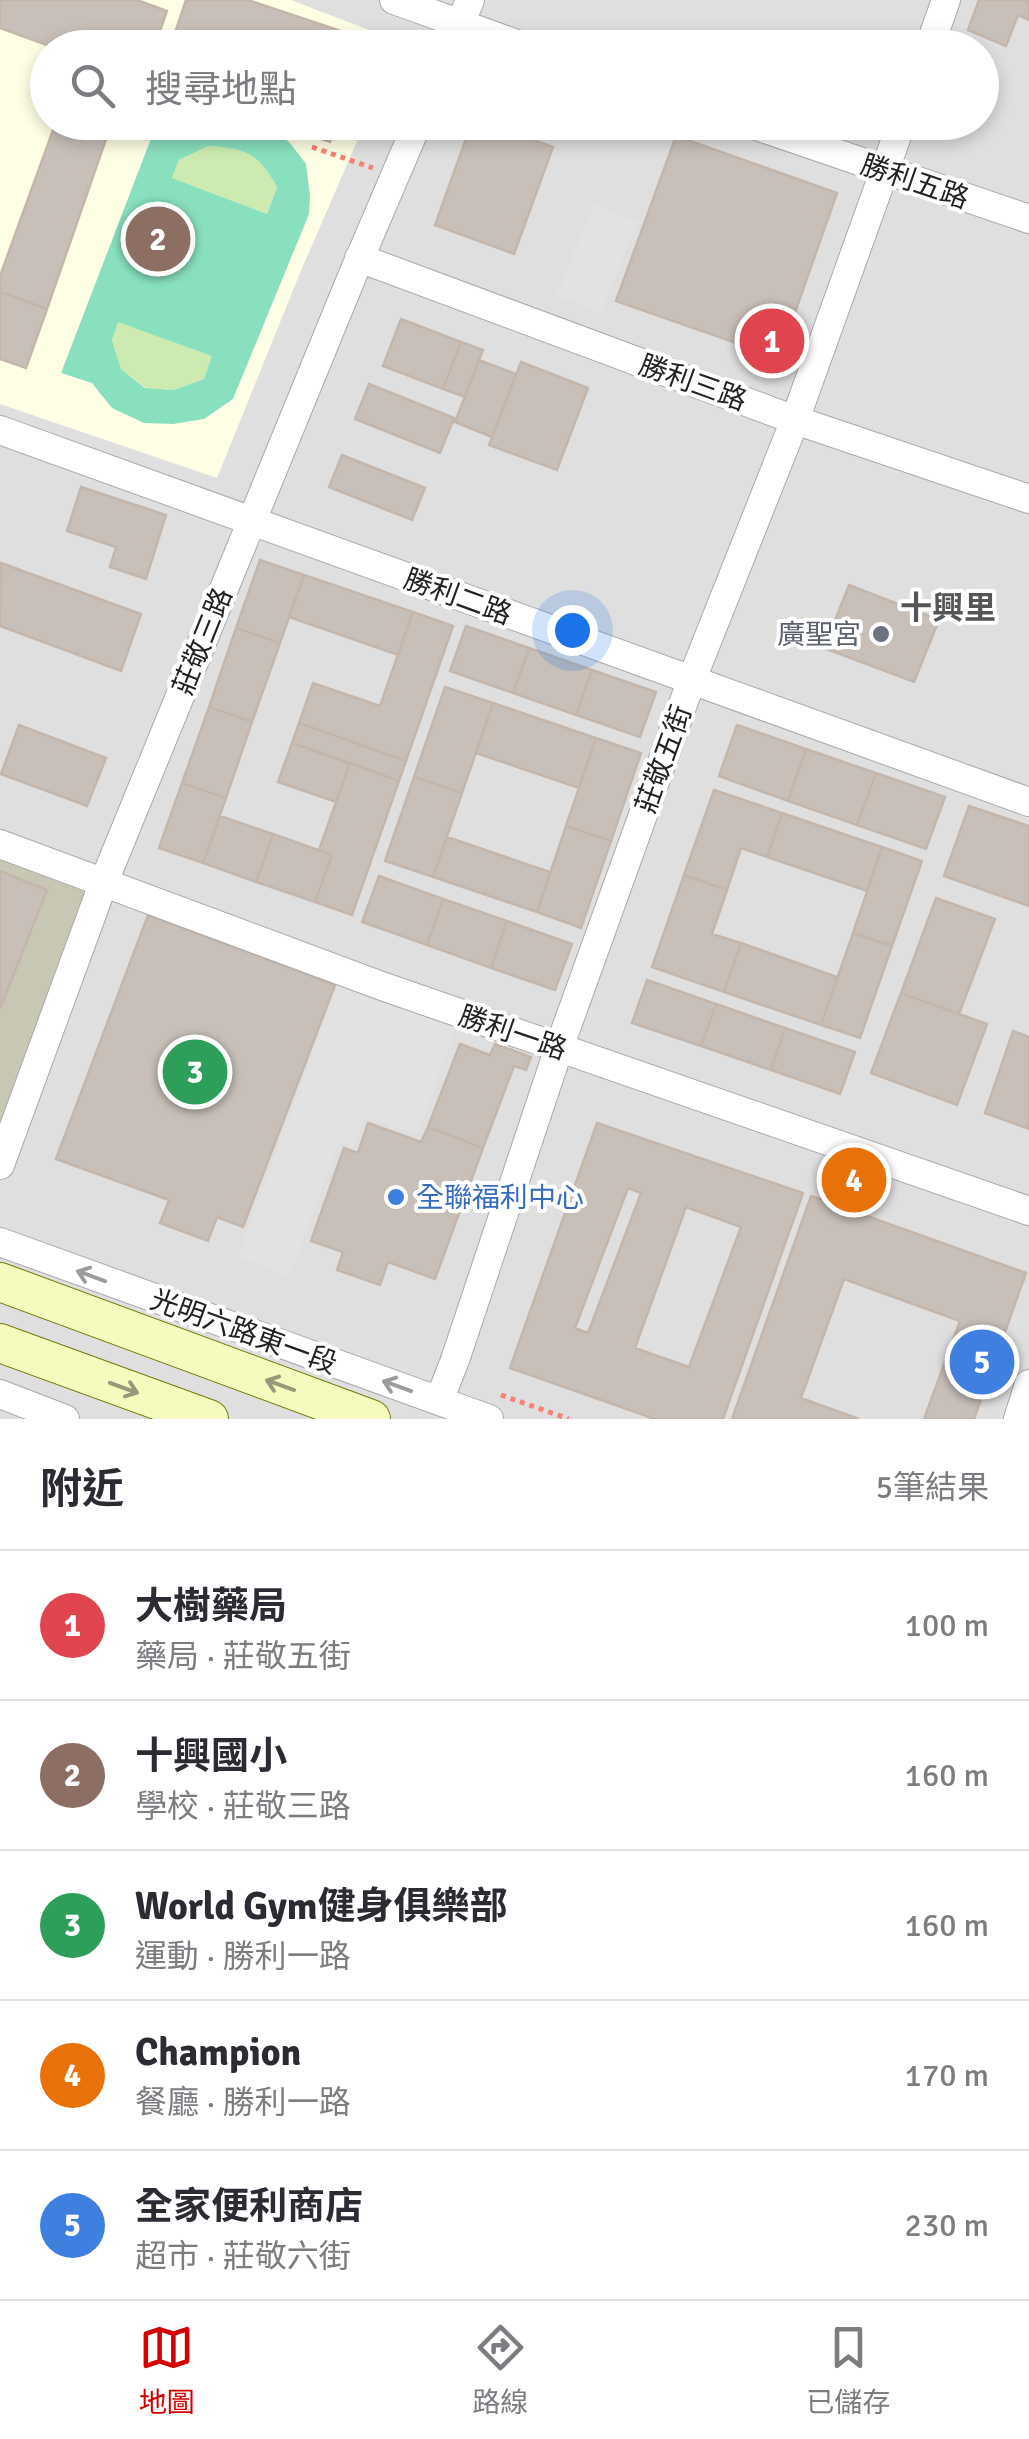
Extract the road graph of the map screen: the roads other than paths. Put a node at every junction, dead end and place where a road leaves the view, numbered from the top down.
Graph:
1 (394, 0) edge
2 (946, 0) edge
3 (460, 24) edge
4 (935, 30) edge
5 (410, 140) edge
6 (796, 140) edge
7 (896, 140) edge
8 (885, 171) junction
9 (1029, 219) edge
10 (360, 258) junction
11 (795, 420) junction
12 (0, 430) edge
13 (1029, 500) edge
14 (251, 522) junction
15 (692, 679) junction
16 (1029, 802) edge
17 (0, 844) edge
18 (103, 884) junction
19 (559, 1048) junction
20 (0, 1165) edge
21 (1029, 1211) edge
22 (0, 1242) edge
23 (0, 1282) edge
24 (0, 1342) edge
25 (1029, 1384) edge
26 (0, 1394) edge
27 (439, 1401) junction
28 (65, 1419) edge
29 (208, 1419) edge
30 (372, 1419) edge
31 (489, 1419) edge
32 (1018, 1419) edge

1 - 3 street
2 - 4 street
5 - 10 street, 莊敬三路
6 - 8 street, 勝利五路
7 - 8 street, 莊敬五街
8 - 9 street, 勝利五路
8 - 11 street, 莊敬五街
10 - 11 street, 勝利三路
10 - 14 street, 莊敬三路
11 - 13 street, 勝利三路
11 - 15 street, 莊敬五街
12 - 14 street, 勝利二路
14 - 15 street, 勝利二路
14 - 18 street, 莊敬三路
15 - 16 street, 勝利二路
15 - 19 street, 莊敬五街
17 - 18 street, 勝利一路
18 - 19 street, 勝利一路
18 - 20 street, 莊敬三路
19 - 21 street, 勝利一路
19 - 27 street, 莊敬五街
27 -> 22 street, 光明六路東一段
30 -> 23 main road, 光明六路東一段
24 -> 29 main road
25 - 32 street
26 - 28 street
27 - 31 street, 光明六路東一段

